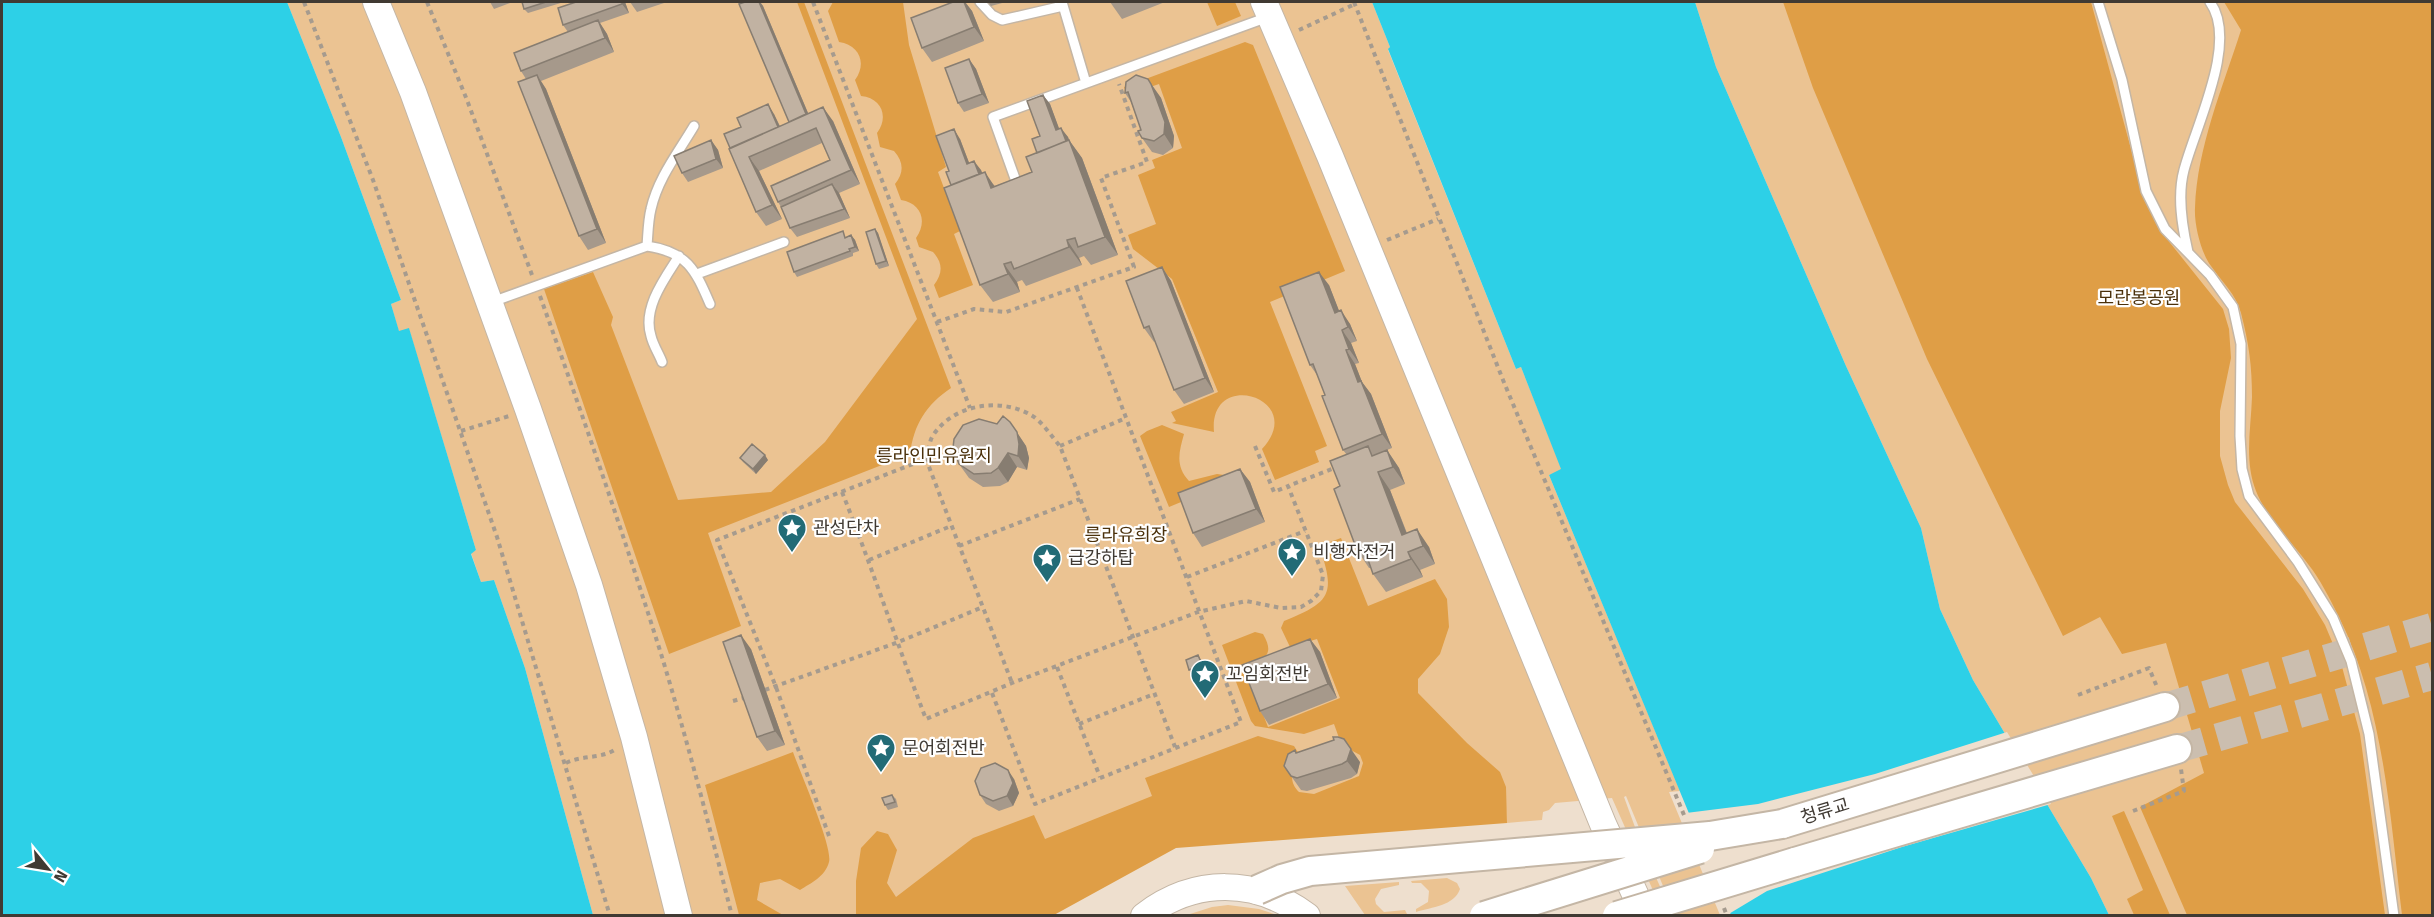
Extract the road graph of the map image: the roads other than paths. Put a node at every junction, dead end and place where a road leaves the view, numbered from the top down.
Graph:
1 (376, 2) edge
2 (980, 2) edge
3 (2097, 2) edge
4 (2210, 2) edge
5 (1062, 4) edge
6 (1267, 9) edge
7 (1086, 83) junction
8 (694, 126) dead end
9 (1017, 184) edge
10 (784, 242) dead end
11 (647, 246) junction
12 (2188, 253) junction
13 (679, 256) junction
14 (697, 274) junction
15 (490, 303) junction
16 (710, 304) dead end
17 (662, 362) dead end
18 (2165, 707) tunnel mouth
19 (2177, 749) tunnel mouth
20 (1782, 824) junction
21 (1795, 862) junction
22 (1257, 890) junction
23 (679, 915) edge
24 (1144, 915) edge
25 (1307, 915) edge
26 (1484, 915) edge
27 (1617, 915) edge
28 (1645, 915) edge
29 (1682, 915) edge
30 (2394, 915) edge

1 - 15 street
2 - 5 lane
3 - 12 lane
4 - 12 lane
5 - 7 lane
6 - 7 lane
6 - 28 street
7 - 9 lane
8 - 11 lane
10 - 14 lane
11 - 13 lane
11 - 15 lane
12 - 30 lane
13 - 14 lane
13 - 17 lane
14 - 16 lane
15 - 23 street
18 - 20 main road, 청류교
19 - 21 main road
20 - 22 main road, bridge
20 - 26 main road, 청류교, bridge
21 - 27 main road, bridge
21 - 29 main road, bridge
22 - 24 street
22 - 25 street

